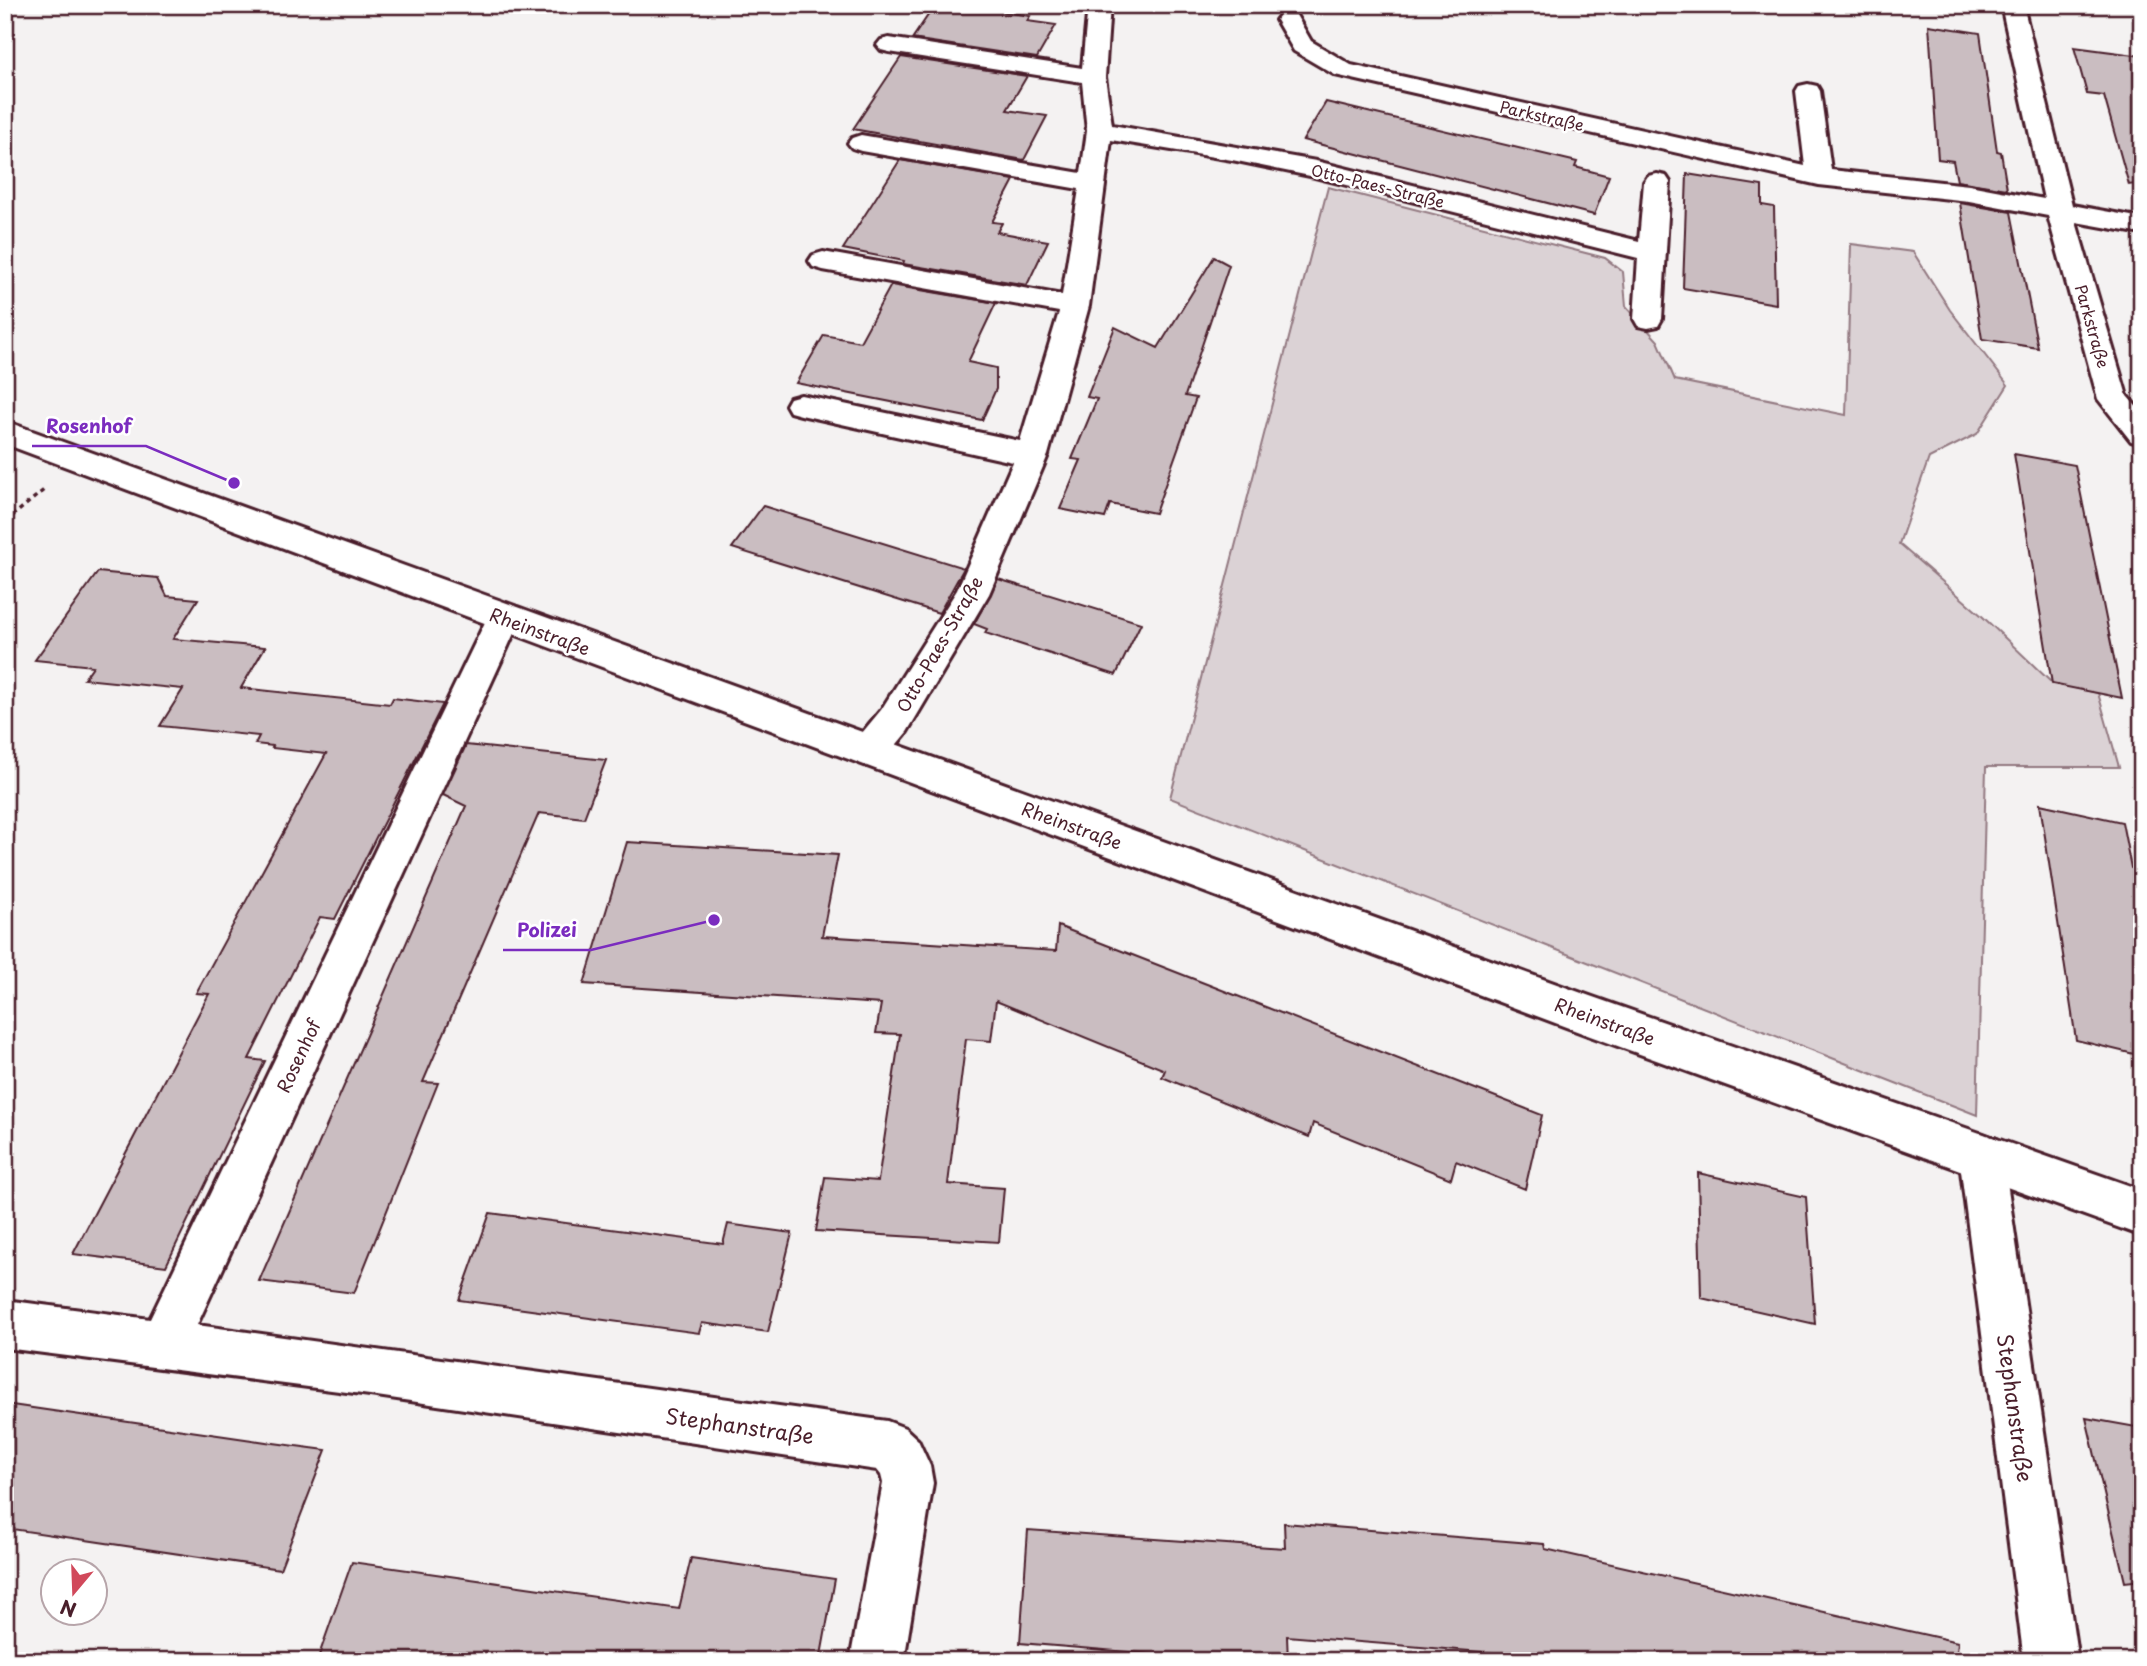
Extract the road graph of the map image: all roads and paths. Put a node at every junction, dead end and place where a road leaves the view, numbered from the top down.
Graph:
1 (1099, 5) edge
2 (2012, 5) edge
3 (1288, 20) dead end
4 (889, 45) dead end
5 (1093, 77) junction
6 (1808, 91) dead end
7 (1100, 131) junction
8 (862, 143) dead end
9 (1819, 177) junction
10 (1657, 182) dead end
11 (1091, 183) junction
12 (2060, 211) junction
13 (2142, 226) edge
14 (1652, 253) junction
15 (823, 261) dead end
16 (1075, 306) junction
17 (1648, 319) dead end
18 (801, 405) dead end
19 (5, 432) edge
20 (2142, 433) edge
21 (1032, 455) junction
22 (504, 618) junction
23 (870, 750) junction
24 (1981, 1155) junction
25 (2142, 1213) edge
26 (5, 1324) edge
27 (164, 1342) junction
28 (877, 1661) edge
29 (2050, 1661) edge

1 - 5 street, Otto-Paes-Straße
2 - 12 street, Parkstraße
3 - 9 street, Parkstraße
4 - 5 street
5 - 7 street, Otto-Paes-Straße
6 - 9 street
7 - 11 street, Otto-Paes-Straße
7 - 14 street, Otto-Paes-Straße
8 - 11 street
9 - 12 street, Parkstraße
10 - 14 street
11 - 16 street, Otto-Paes-Straße
12 - 13 street, Parkstraße
12 - 20 street, Parkstraße
14 - 17 street
15 - 16 street
16 - 21 street, Otto-Paes-Straße
18 - 21 street
19 - 22 street, Rheinstraße
21 - 23 street, Otto-Paes-Straße
22 - 23 street, Rheinstraße
22 - 27 street, Rosenhof
23 - 24 street, Rheinstraße
24 - 25 street, Rheinstraße
24 - 29 street, Stephanstraße
26 - 27 street
27 - 28 street, Stephanstraße

